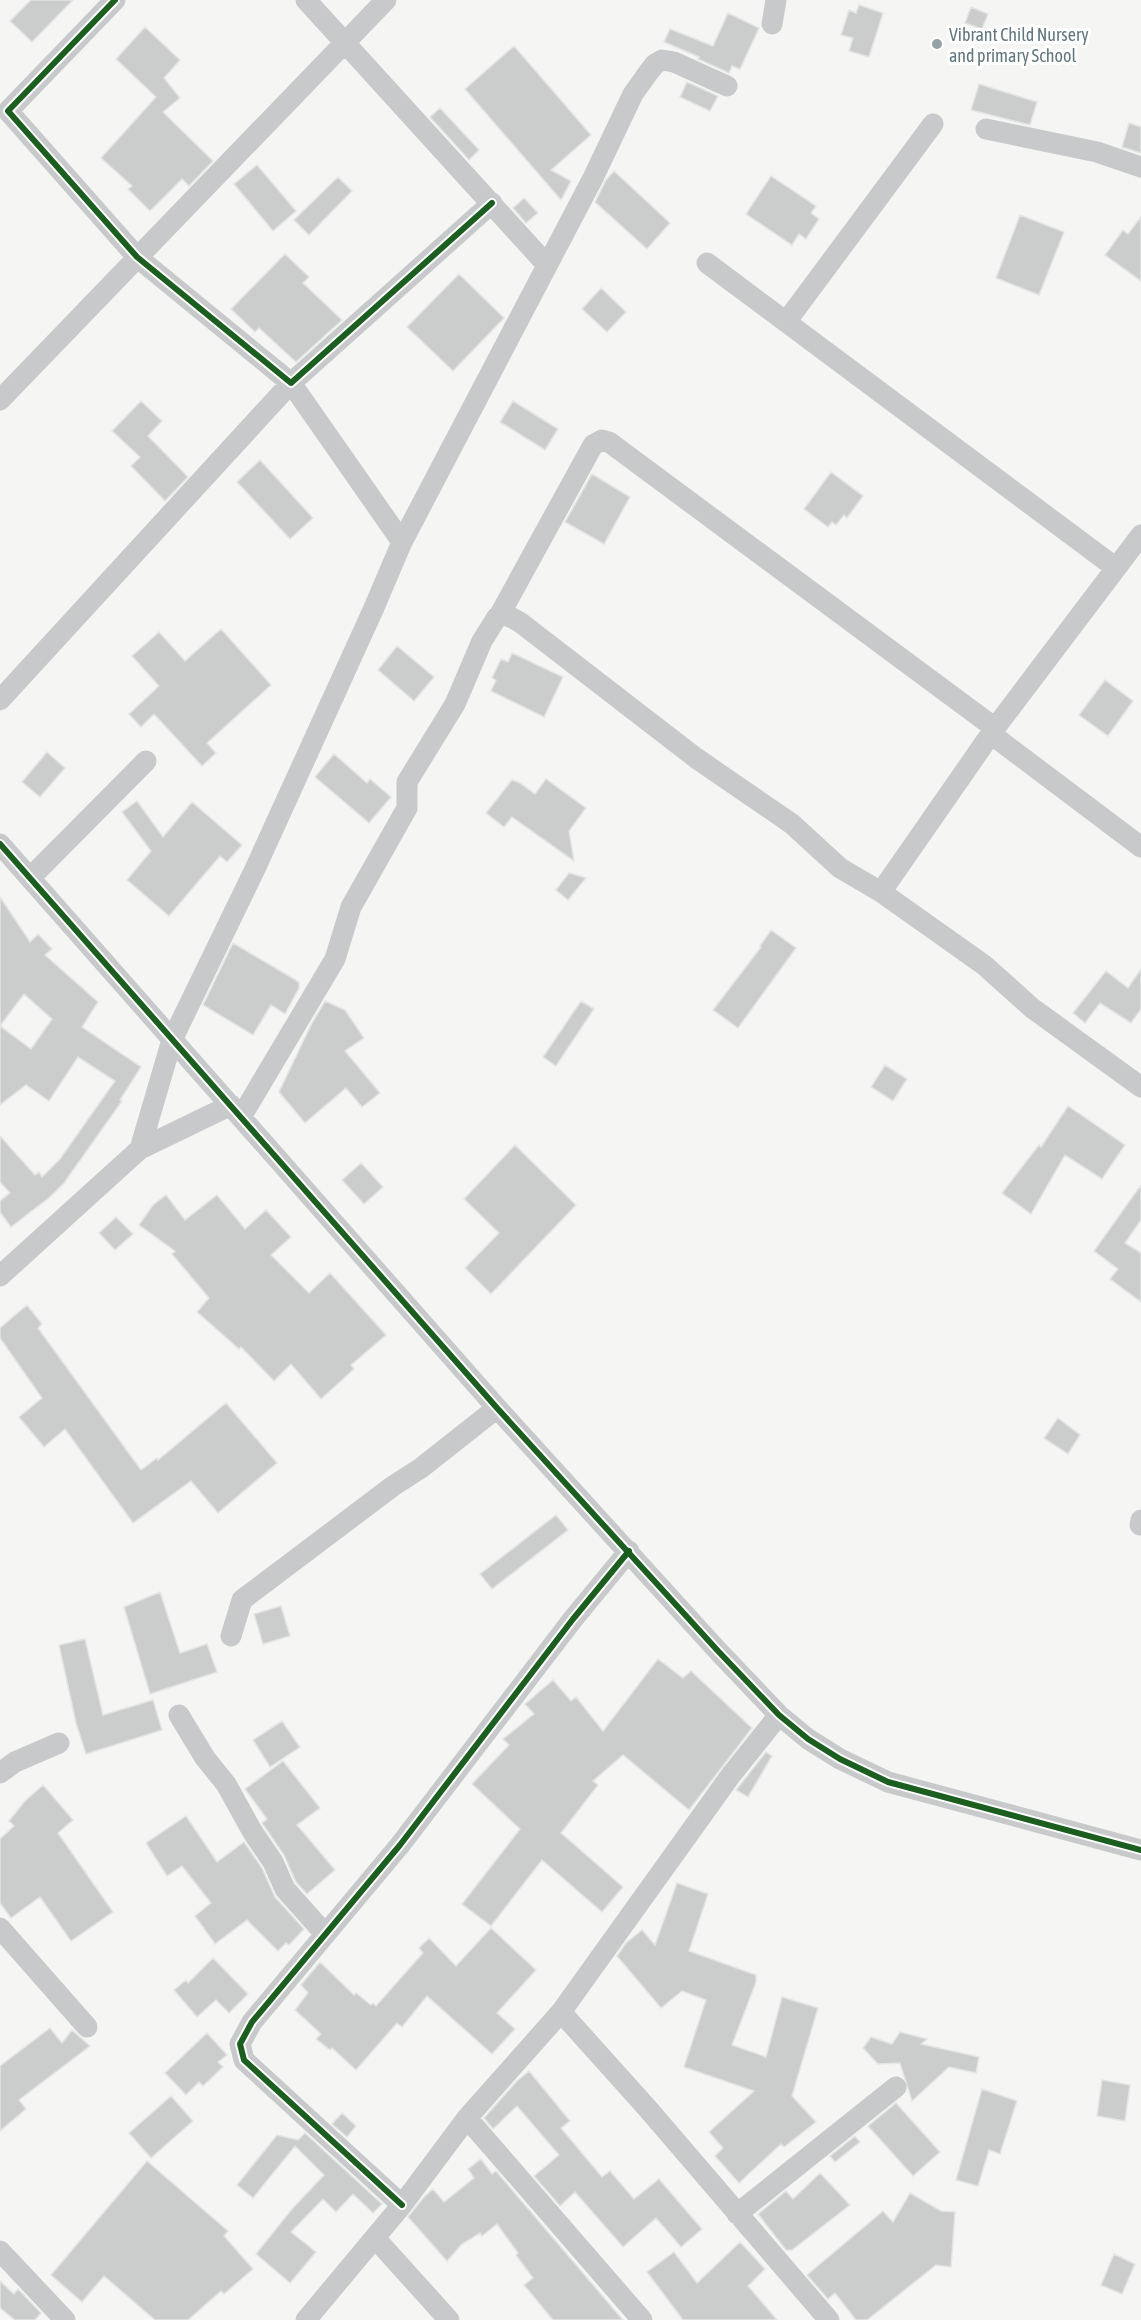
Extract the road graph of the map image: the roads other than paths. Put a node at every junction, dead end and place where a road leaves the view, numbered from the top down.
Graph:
1 (115, 0) edge
2 (306, 0) edge
3 (386, 0) edge
4 (777, 0) edge
5 (772, 24) dead end
6 (345, 42) junction
7 (727, 86) dead end
8 (3, 111) edge
9 (933, 124) dead end
10 (986, 129) dead end
11 (1141, 167) edge
12 (492, 203) junction
13 (137, 257) junction
14 (707, 263) dead end
15 (547, 265) junction
16 (786, 322) junction
17 (291, 383) junction
18 (0, 400) edge
19 (1141, 535) edge
20 (402, 542) junction
21 (1116, 568) junction
22 (499, 616) junction
23 (0, 700) edge
24 (993, 731) junction
25 (146, 761) dead end
26 (0, 844) edge
27 (1141, 847) edge
28 (30, 878) junction
29 (881, 892) junction
30 (172, 1040) junction
31 (1141, 1087) edge
32 (236, 1111) junction
33 (140, 1149) junction
34 (0, 1276) edge
35 (497, 1408) junction
36 (629, 1551) junction
37 (231, 1636) dead end
38 (179, 1715) dead end
39 (779, 1715) junction
40 (59, 1743) dead end
41 (0, 1773) edge
42 (1141, 1850) edge
43 (0, 1928) edge
44 (325, 1934) junction
45 (561, 2012) junction
46 (87, 2027) dead end
47 (896, 2087) dead end
48 (467, 2118) junction
49 (402, 2205) junction
50 (737, 2214) junction
51 (375, 2238) junction
52 (0, 2251) edge
53 (65, 2320) edge
54 (306, 2320) edge
55 (449, 2320) edge
56 (642, 2320) edge
57 (829, 2320) edge

1 - 8 street
2 - 6 street
3 - 6 street
4 - 5 street
6 - 12 street
6 - 13 street
7 - 15 street
8 - 13 street
9 - 16 street
10 - 11 street
12 - 15 street
12 - 17 street
13 - 17 street
13 - 18 street
14 - 16 street
15 - 20 street
16 - 21 street
17 - 20 street
17 - 23 street
19 - 21 street
20 - 30 street
21 - 24 street
22 - 24 street
22 - 29 street
22 - 32 street
24 - 27 street
24 - 29 street
25 - 28 street
26 - 28 street
28 - 30 street
29 - 31 street
30 - 32 street
30 - 33 street
32 - 33 street
32 - 35 street
33 - 34 street
35 - 36 street
35 - 37 street
36 - 39 street
36 - 44 street
38 - 44 street
39 - 42 street
39 - 45 street
40 - 41 street
43 - 46 street
44 - 49 street
45 - 48 street
45 - 50 street
47 - 50 street
48 - 49 street
48 - 56 street
49 - 51 street
50 - 57 street
51 - 54 street
51 - 55 street
52 - 53 street

